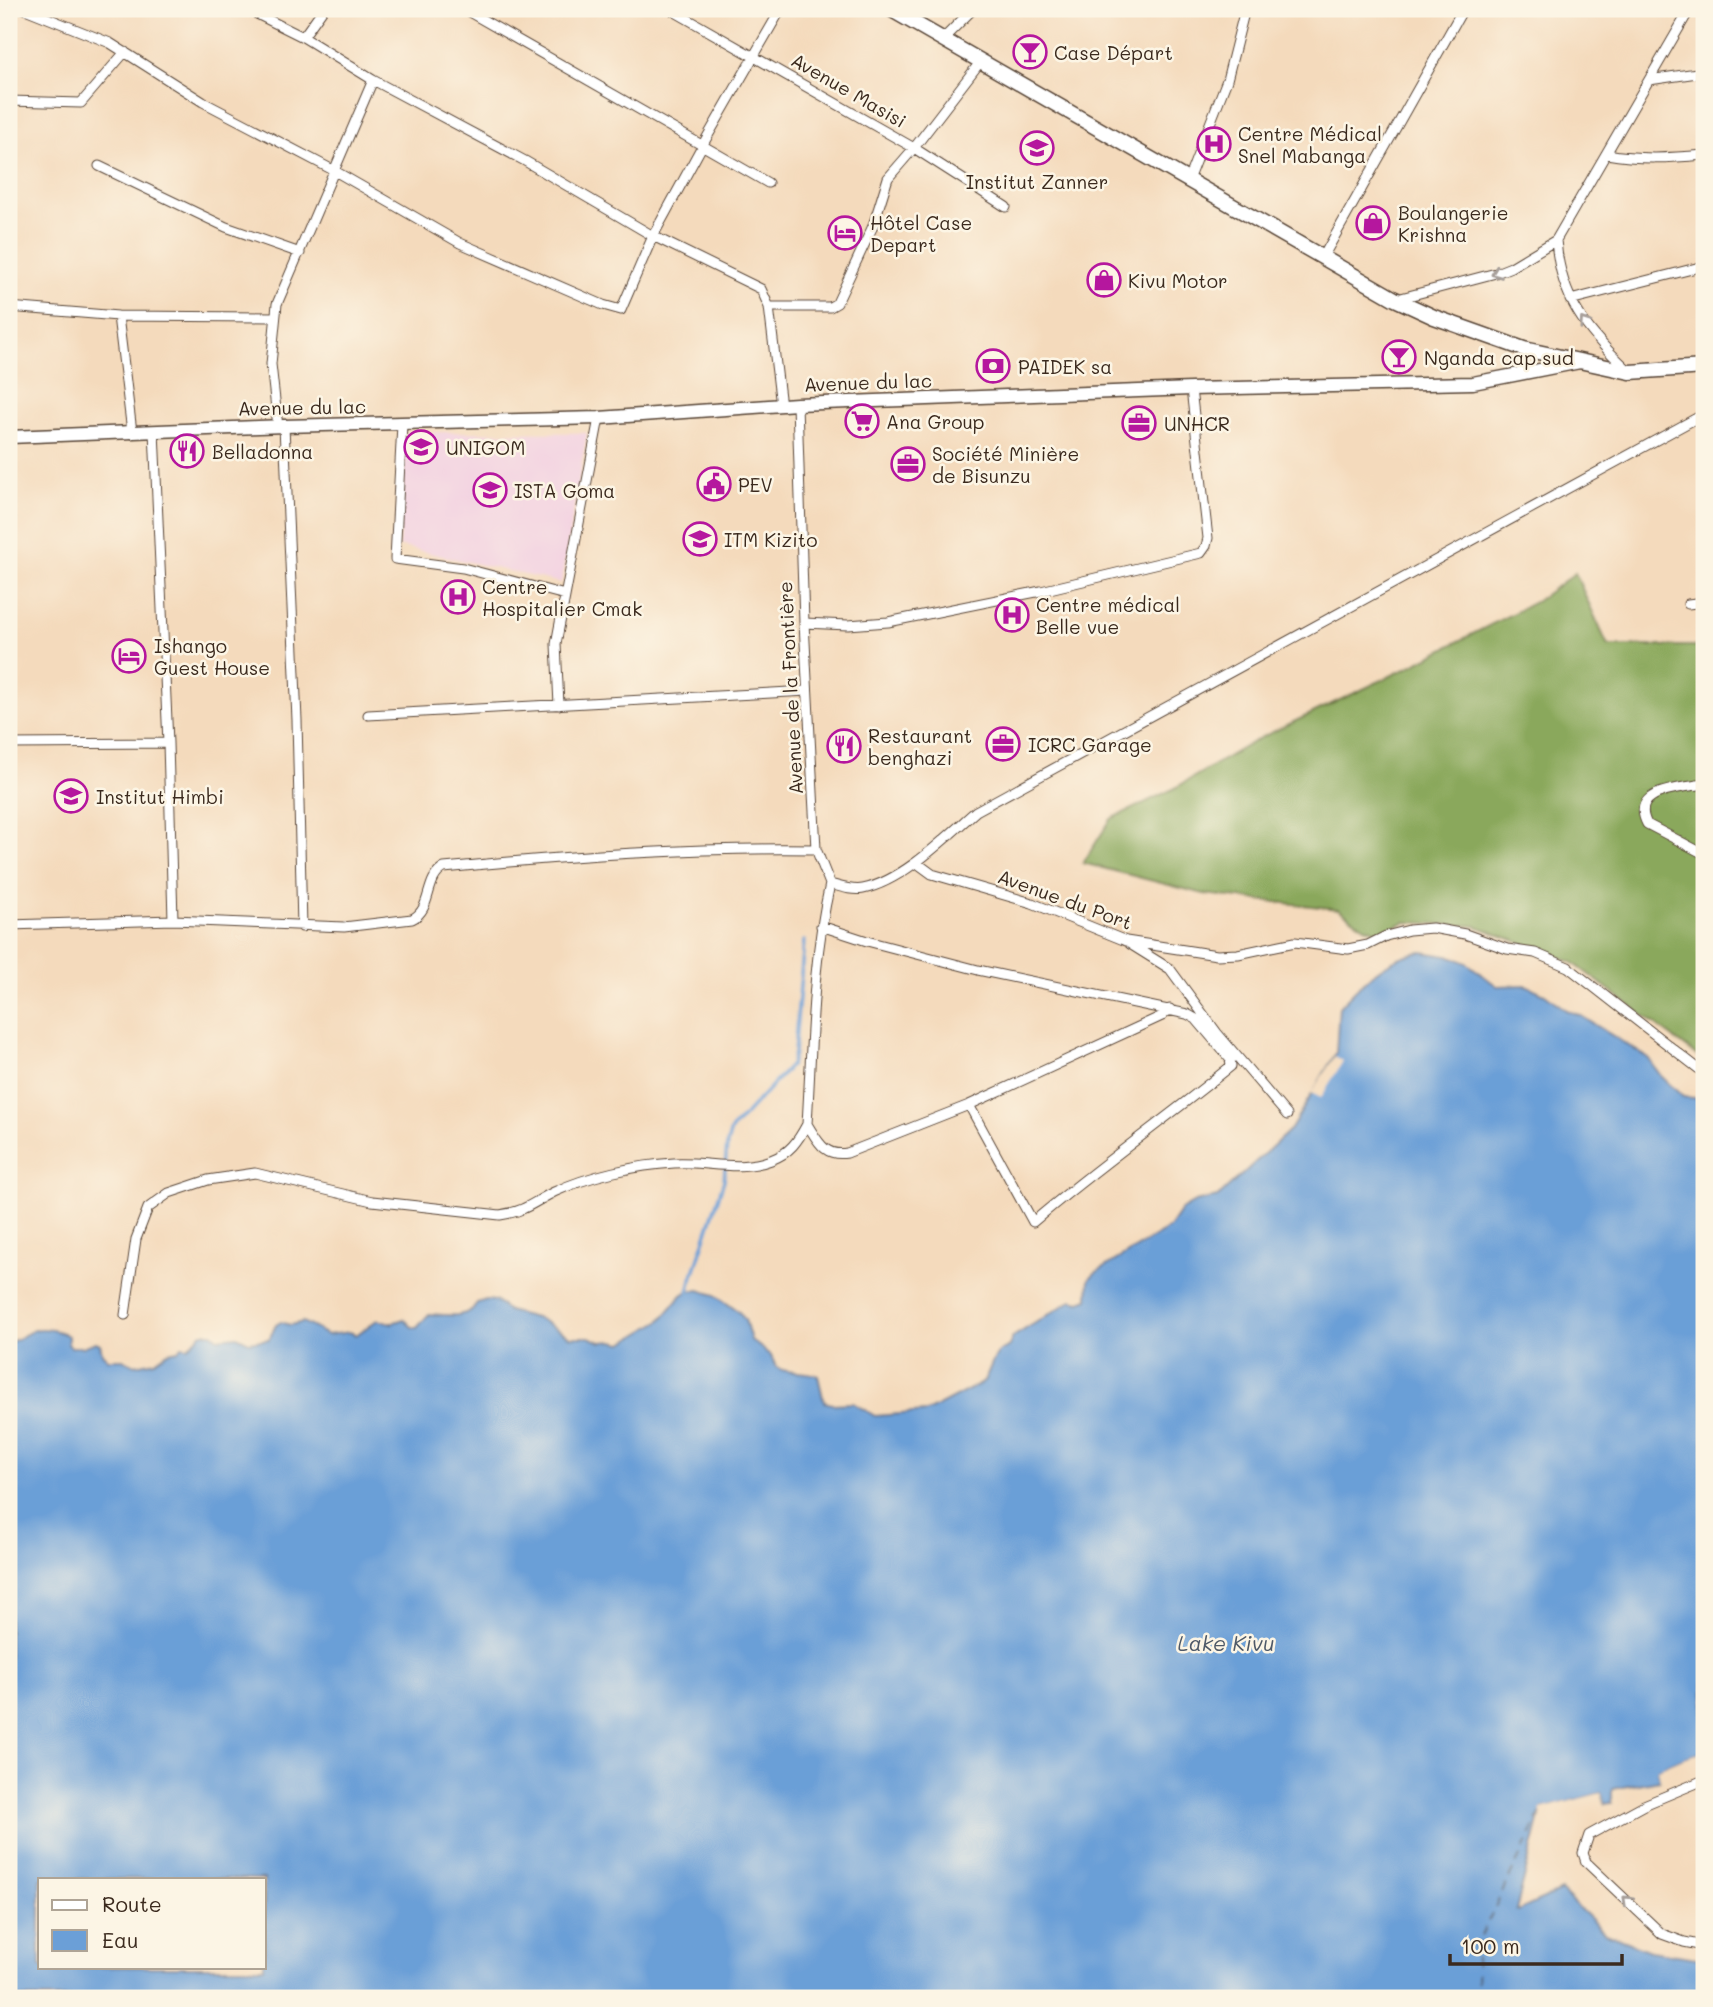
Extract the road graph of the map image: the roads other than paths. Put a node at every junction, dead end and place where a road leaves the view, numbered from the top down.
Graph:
1 (25, 9) edge
2 (247, 9) edge
3 (323, 9) edge
4 (464, 9) edge
5 (670, 9) edge
6 (781, 9) edge
7 (890, 9) edge
8 (973, 9) edge
9 (1245, 9) edge
10 (1463, 9) edge
11 (1690, 9) edge
12 (303, 37) junction
13 (943, 39) junction
14 (125, 52) junction
15 (754, 55) junction
16 (981, 61) junction
17 (1704, 72) edge
18 (373, 80) junction
19 (1648, 80) junction
20 (9, 101) edge
21 (702, 146) junction
22 (914, 148) junction
23 (1607, 154) junction
24 (1704, 155) edge
25 (99, 166) dead end
26 (333, 170) junction
27 (1188, 180) junction
28 (768, 183) dead end
29 (1006, 207) dead end
30 (653, 236) junction
31 (1556, 240) junction
32 (300, 253) junction
33 (1323, 257) junction
34 (1704, 266) edge
35 (1395, 299) junction
36 (1570, 300) junction
37 (9, 307) edge
38 (769, 307) junction
39 (118, 316) junction
40 (275, 317) junction
41 (1582, 361) junction
42 (1704, 367) edge
43 (1630, 372) junction
44 (1191, 389) junction
45 (797, 404) junction
46 (781, 405) junction
47 (1704, 414) edge
48 (599, 418) junction
49 (402, 424) junction
50 (281, 426) junction
51 (154, 431) junction
52 (132, 432) junction
53 (9, 437) edge
54 (565, 595) junction
55 (1704, 602) edge
56 (1688, 604) dead end
57 (804, 622) junction
58 (807, 691) junction
59 (559, 705) junction
60 (368, 715) dead end
61 (168, 743) junction
62 (9, 744) edge
63 (1704, 784) edge
64 (816, 849) junction
65 (1704, 854) edge
66 (917, 863) junction
67 (831, 884) junction
68 (173, 920) junction
69 (9, 925) edge
70 (821, 926) junction
71 (302, 927) junction
72 (1126, 941) junction
73 (1170, 1009) junction
74 (1704, 1073) edge
75 (969, 1105) junction
76 (1287, 1115) dead end
77 (807, 1124) junction
78 (125, 1315) dead end
79 (1704, 1780) edge
80 (1704, 1946) edge

1 - 14 street
2 - 12 street
3 - 12 street
4 - 21 street
5 - 15 street, Avenue Masisi
6 - 15 street
7 - 13 highway
8 - 13 street
9 - 27 street
10 - 33 street
11 - 19 street
12 - 18 street
13 - 16 highway
14 - 20 street
14 - 26 street
15 - 21 street
15 - 22 street, Avenue Masisi
16 - 22 street
16 - 27 highway
17 - 19 street
18 - 26 street
18 - 30 street
19 - 23 street
21 - 28 street
21 - 30 street
22 - 29 street, Avenue Masisi
22 - 38 street
23 - 24 street
23 - 31 street
25 - 32 street
26 - 30 street
26 - 32 street
27 - 33 highway
30 - 38 street
31 -> 35 street
31 - 36 street
32 - 40 street
33 - 35 highway
34 - 36 street
35 - 41 highway
43 -> 36 street
37 - 39 street
38 - 46 street
39 - 40 street
39 - 52 street
40 - 50 street
41 - 43 highway
41 - 44 main road, Avenue du lac
42 - 43 highway
44 - 45 main road, Avenue du lac
44 - 57 street
45 - 46 main road, Avenue du lac
45 - 57 street, Avenue de la Frontière
46 - 48 main road, Avenue du lac
47 - 66 street
48 - 49 main road, Avenue du lac
48 - 54 street
49 - 50 main road, Avenue du lac
49 - 54 street
50 - 51 main road, Avenue du lac
50 - 71 street
51 - 52 main road, Avenue du lac
51 - 61 street
52 - 53 main road, Avenue du lac
54 - 59 street
55 - 56 street
57 - 58 street, Avenue de la Frontière
58 - 59 street
58 - 64 street, Avenue de la Frontière
59 - 60 street
61 - 62 street
61 - 68 street
63 - 65 street
64 - 67 street, Avenue de la Frontière
64 - 71 street
66 - 67 street
66 - 72 street, Avenue du Port
67 - 70 street
68 - 69 street
68 - 71 street
70 - 73 street
70 - 77 street
72 - 74 street, Avenue du Port
72 - 76 street
73 - 75 street
73 - 75 street
75 - 77 street
77 - 78 street
80 -> 79 street

